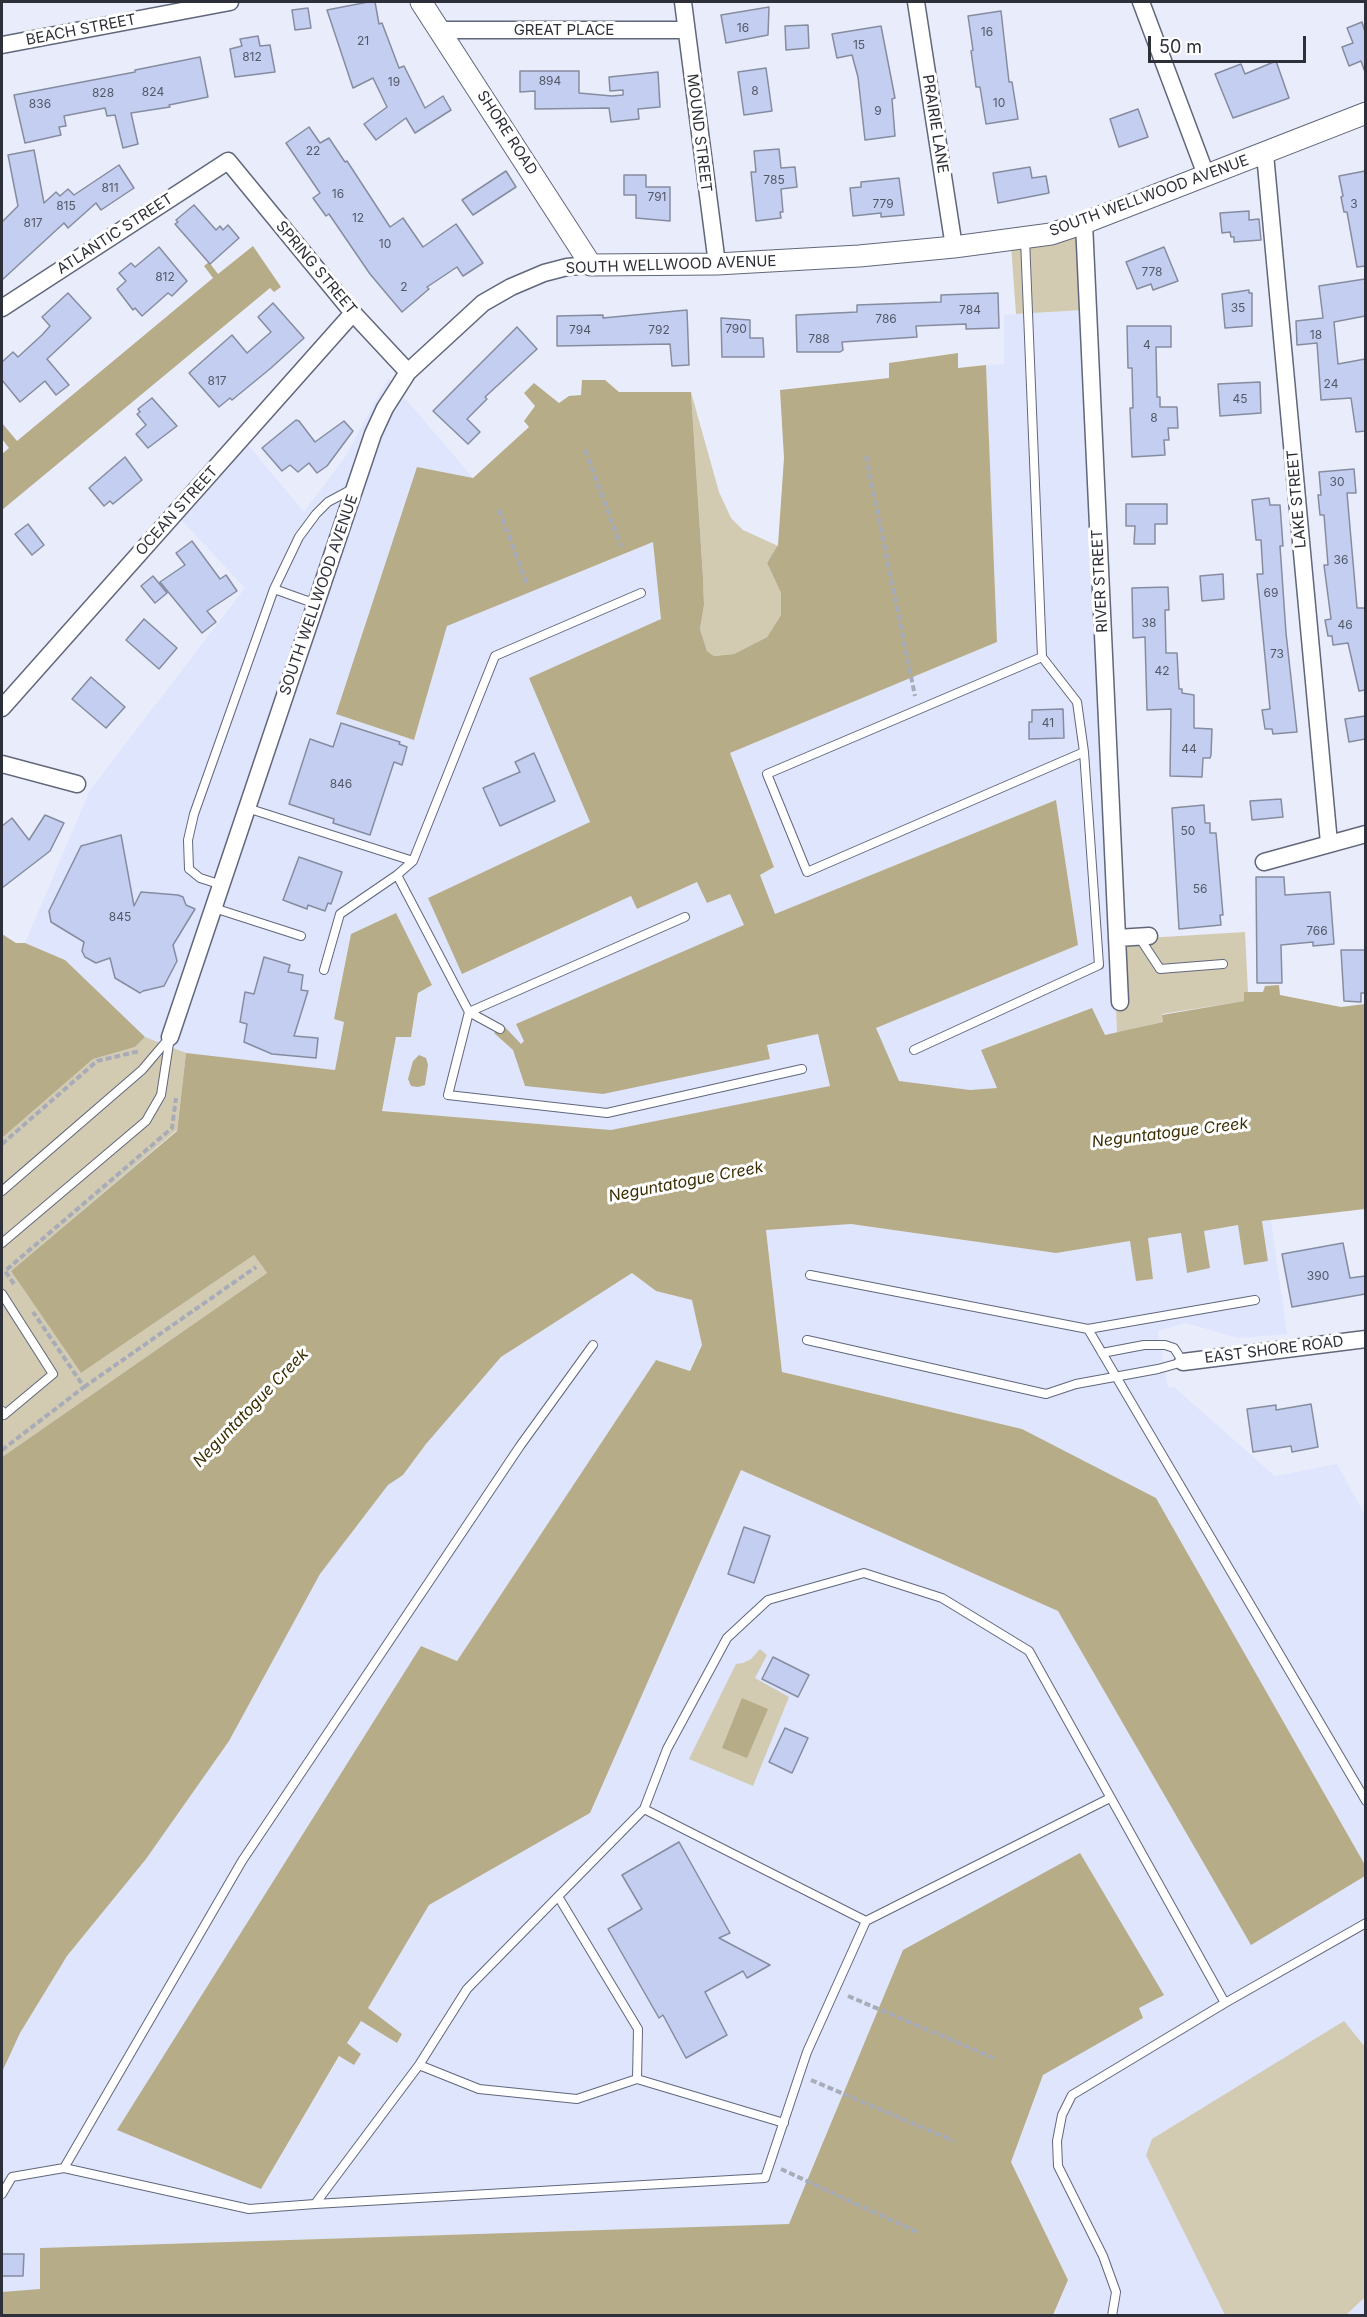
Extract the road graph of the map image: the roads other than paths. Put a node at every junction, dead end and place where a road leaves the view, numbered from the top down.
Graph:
1 (230, 2) edge
2 (421, 2) edge
3 (683, 2) edge
4 (916, 2) edge
5 (1141, 2) edge
6 (442, 30) junction
7 (686, 30) junction
8 (2, 45) edge
9 (1365, 113) edge
10 (1265, 154) junction
11 (228, 161) joint
12 (1206, 175) junction
13 (1084, 223) junction
14 (1025, 239) junction
15 (954, 247) junction
16 (717, 264) junction
17 (591, 265) junction
18 (2, 308) edge
19 (353, 314) junction
20 (408, 372) junction
21 (355, 487) junction
22 (274, 589) junction
23 (641, 593) dead end
24 (316, 604) junction
25 (1042, 657) junction
26 (2, 708) edge
27 (1084, 752) junction
28 (2, 764) edge
29 (77, 784) dead end
30 (247, 807) junction
31 (1365, 834) edge
32 (1329, 843) junction
33 (413, 861) junction
34 (1264, 862) dead end
35 (397, 875) junction
36 (222, 885) junction
37 (214, 908) junction
38 (685, 917) dead end
39 (301, 936) dead end
40 (1144, 937) joint
41 (1117, 938) junction
42 (1223, 964) dead end
43 (324, 970) dead end
44 (1120, 1002) dead end
45 (469, 1012) junction
46 (500, 1029) dead end
47 (170, 1037) junction
48 (914, 1050) dead end
49 (802, 1069) dead end
50 (2, 1191) edge
51 (2, 1243) edge
52 (810, 1275) dead end
53 (2, 1294) edge
54 (1256, 1300) dead end
55 (1088, 1329) junction
56 (1365, 1338) edge
57 (807, 1340) dead end
58 (593, 1345) dead end
59 (1102, 1353) junction
60 (1183, 1362) junction
61 (1117, 1377) junction
62 (2, 1411) edge
63 (1110, 1798) junction
64 (1365, 1801) edge
65 (644, 1809) junction
66 (559, 1898) junction
67 (866, 1921) junction
68 (1365, 1923) edge
69 (1225, 2003) junction
70 (419, 2065) junction
71 (637, 2079) junction
72 (784, 2123) junction
73 (64, 2168) junction
74 (2, 2193) edge
75 (315, 2204) junction
76 (1112, 2316) edge

1 - 8 street, BEACH STREET
2 - 6 street, SHORE ROAD
3 - 7 street, MOUND STREET
4 - 15 street, PRAIRIE LANE
5 - 12 street
6 - 7 street, GREAT PLACE
6 - 17 street, SHORE ROAD
7 - 16 street, MOUND STREET
9 - 10 street, SOUTH WELLWOOD AVENUE
10 - 12 street, SOUTH WELLWOOD AVENUE
10 - 32 street, LAKE STREET
11 - 18 street, ATLANTIC STREET
11 - 19 street, SPRING STREET
12 - 13 street, SOUTH WELLWOOD AVENUE
13 - 14 street, SOUTH WELLWOOD AVENUE
13 - 41 street, RIVER STREET
14 - 15 street, SOUTH WELLWOOD AVENUE
14 - 25 lane
15 - 16 street, SOUTH WELLWOOD AVENUE
16 - 17 street, SOUTH WELLWOOD AVENUE
17 - 20 street, SOUTH WELLWOOD AVENUE
19 - 20 street, SPRING STREET
19 - 26 street, OCEAN STREET
20 - 21 street, SOUTH WELLWOOD AVENUE
21 - 22 lane
21 - 24 street, SOUTH WELLWOOD AVENUE
22 - 24 lane
22 - 36 lane
23 - 33 lane
24 - 30 street, SOUTH WELLWOOD AVENUE
25 - 27 lane
25 - 27 lane
27 - 48 lane
28 - 29 street
30 - 33 lane
30 - 36 street, SOUTH WELLWOOD AVENUE
31 - 32 street
32 - 34 street
33 - 35 lane
35 - 43 lane
35 - 45 lane
36 - 37 street, SOUTH WELLWOOD AVENUE
37 - 39 lane
37 - 47 street, SOUTH WELLWOOD AVENUE
38 - 45 lane
40 - 41 street
40 - 42 lane
41 - 44 street, RIVER STREET
45 - 46 lane
45 - 49 lane
47 - 50 lane
47 - 51 lane
52 - 55 lane
53 - 62 lane
54 - 55 lane
55 - 59 lane
56 - 60 street, EAST SHORE ROAD
57 - 61 lane
58 - 73 lane
59 - 60 lane
59 - 61 lane
60 - 61 lane
61 - 64 lane
63 - 65 lane
63 - 67 lane
63 - 69 lane
65 - 66 lane
65 - 67 lane
66 - 70 lane
66 - 71 lane
67 - 72 lane
68 - 69 lane
69 - 76 lane
70 - 71 lane
70 - 75 lane
71 - 72 lane
72 - 75 lane
73 - 74 lane
73 - 75 lane

